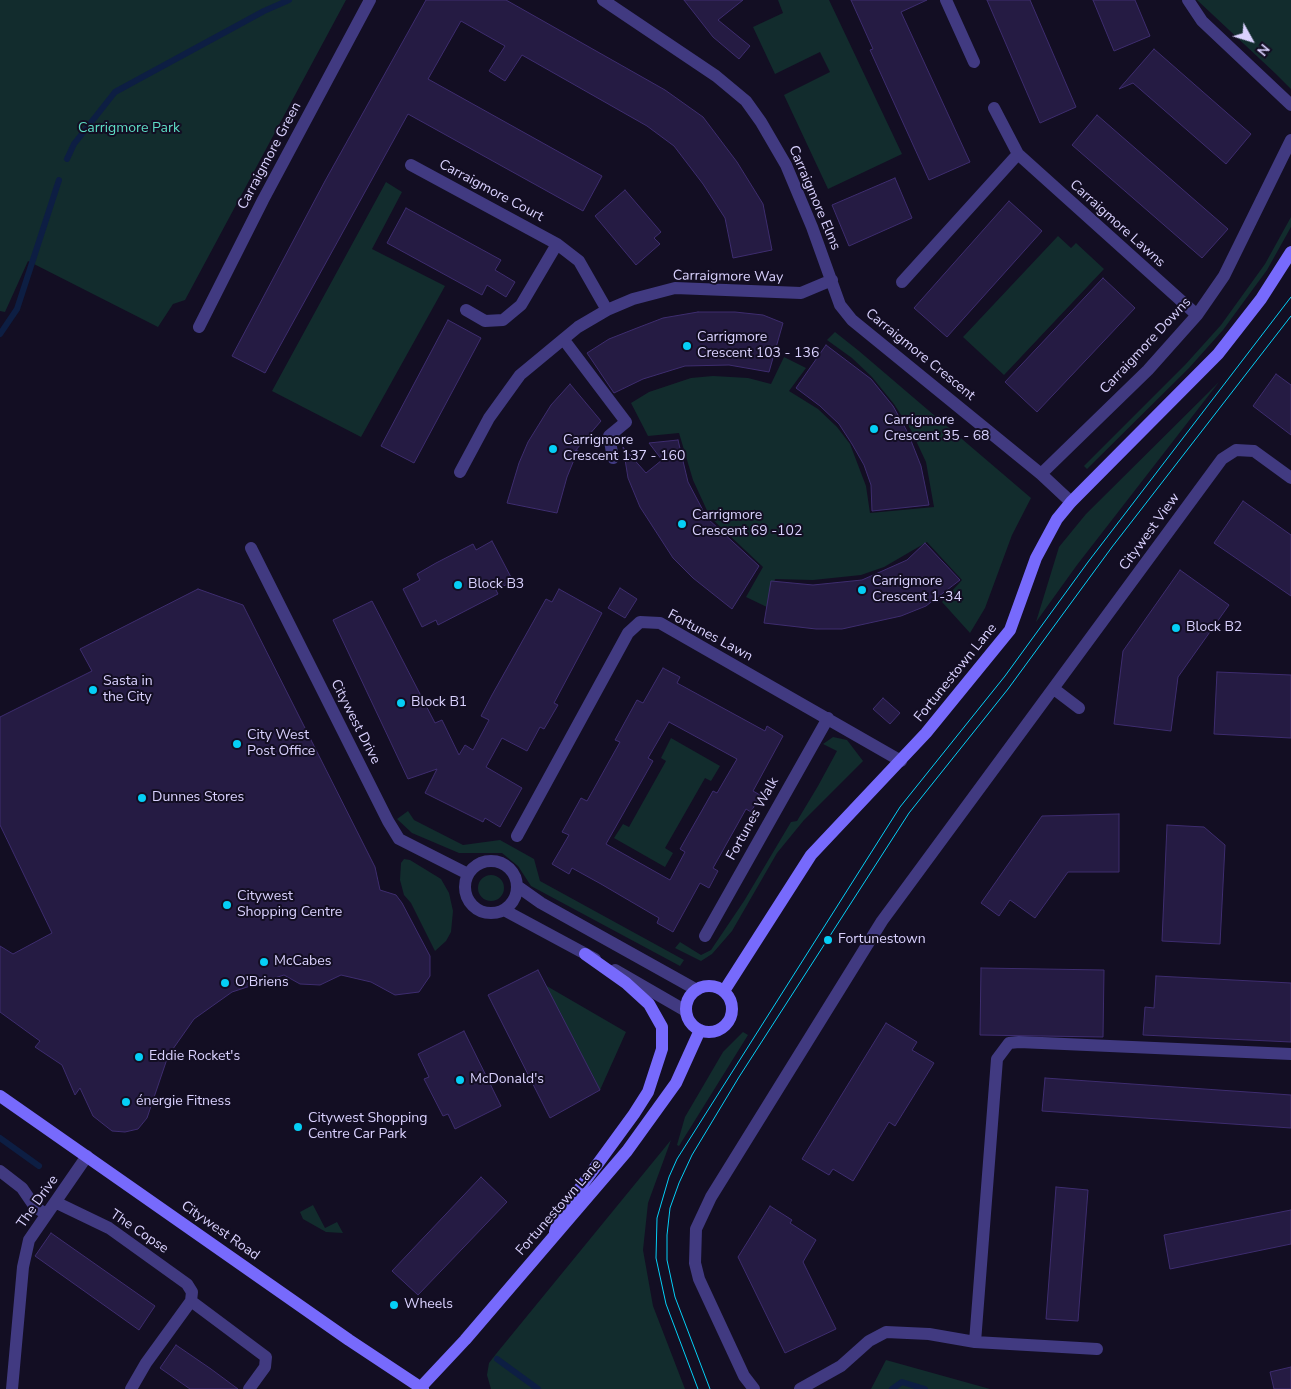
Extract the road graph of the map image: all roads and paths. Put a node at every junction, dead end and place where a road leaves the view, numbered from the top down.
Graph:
1 (370, 0) edge
2 (603, 0) edge
3 (946, 0) edge
4 (1188, 0) edge
5 (621, 5) edge
6 (974, 62) dead end
7 (1291, 105) edge
8 (994, 108) dead end
9 (1291, 140) edge
10 (1018, 154) junction
11 (411, 165) dead end
12 (557, 244) junction
13 (1291, 252) edge
14 (832, 280) junction
15 (902, 282) dead end
16 (466, 310) dead end
17 (607, 310) junction
18 (1197, 315) junction
19 (199, 327) dead end
20 (564, 340) junction
21 (613, 458) dead end
22 (460, 472) dead end
23 (1041, 474) junction
24 (1291, 478) edge
25 (1071, 502) junction
26 (251, 548) dead end
27 (1054, 689) junction
28 (1079, 708) dead end
29 (828, 718) junction
30 (901, 761) junction
31 (517, 836) dead end
32 (468, 874) junction
33 (517, 886) junction
34 (504, 910) junction
35 (705, 936) dead end
36 (584, 954) junction
37 (697, 990) junction
38 (724, 991) junction
39 (686, 1011) junction
40 (700, 1030) junction
41 (1291, 1054) edge
42 (0, 1096) edge
43 (87, 1156) junction
44 (0, 1171) edge
45 (55, 1202) junction
46 (46, 1214) junction
47 (552, 1239) junction
48 (191, 1301) junction
49 (975, 1342) junction
50 (1097, 1349) dead end
51 (421, 1388) edge
52 (12, 1389) edge
53 (131, 1389) edge
54 (249, 1389) edge
55 (754, 1389) edge
56 (800, 1389) edge

1 - 19 street, Carraigmore Green
2 - 5 street, Carraigmore Elms
3 - 6 street
4 - 7 street
5 - 14 street, Carraigmore Elms
8 - 10 street, Carraigmore Lawns
9 - 18 street, Carraigmore Downs
10 - 15 street
10 - 18 street, Carraigmore Lawns
11 - 12 street, Carraigmore Court
12 - 16 street
12 - 17 street, Carraigmore Court
13 - 25 street, Fortunestown Lane
14 - 17 street, Carraigmore Way
14 - 23 street, Carraigmore Crescent
17 - 20 street, Carraigmore Way
18 - 23 street, Carraigmore Downs
20 - 21 street
20 - 22 street, Carraigmore Way
23 - 25 street, Carraigmore Crescent
24 - 27 street, Citywest View
25 - 30 street, Fortunestown Lane
26 - 32 street, Citywest Drive
27 - 28 street
27 - 55 street, Citywest View
29 - 30 street, Fortunes Lawn
29 - 31 street, Fortunes Lawn
29 - 35 street, Fortunes Walk
30 - 38 street, Fortunestown Lane
32 - 33 street
32 - 34 street
33 - 34 street
33 - 37 street
34 - 36 street
36 - 39 street
36 - 47 street
37 - 38 street
37 - 39 street
38 - 40 street
39 - 40 street
40 - 47 street, Fortunestown Lane
41 - 49 street
42 - 43 street, Citywest Road
43 - 45 street, The Drive
43 - 51 street, Citywest Road
44 - 46 street
45 - 46 street, The Drive
45 - 48 street, The Copse
46 - 52 street, The Drive
47 - 51 street, Fortunestown Lane
48 - 53 street
48 - 54 street, The Copse
49 - 50 street
49 - 56 street

